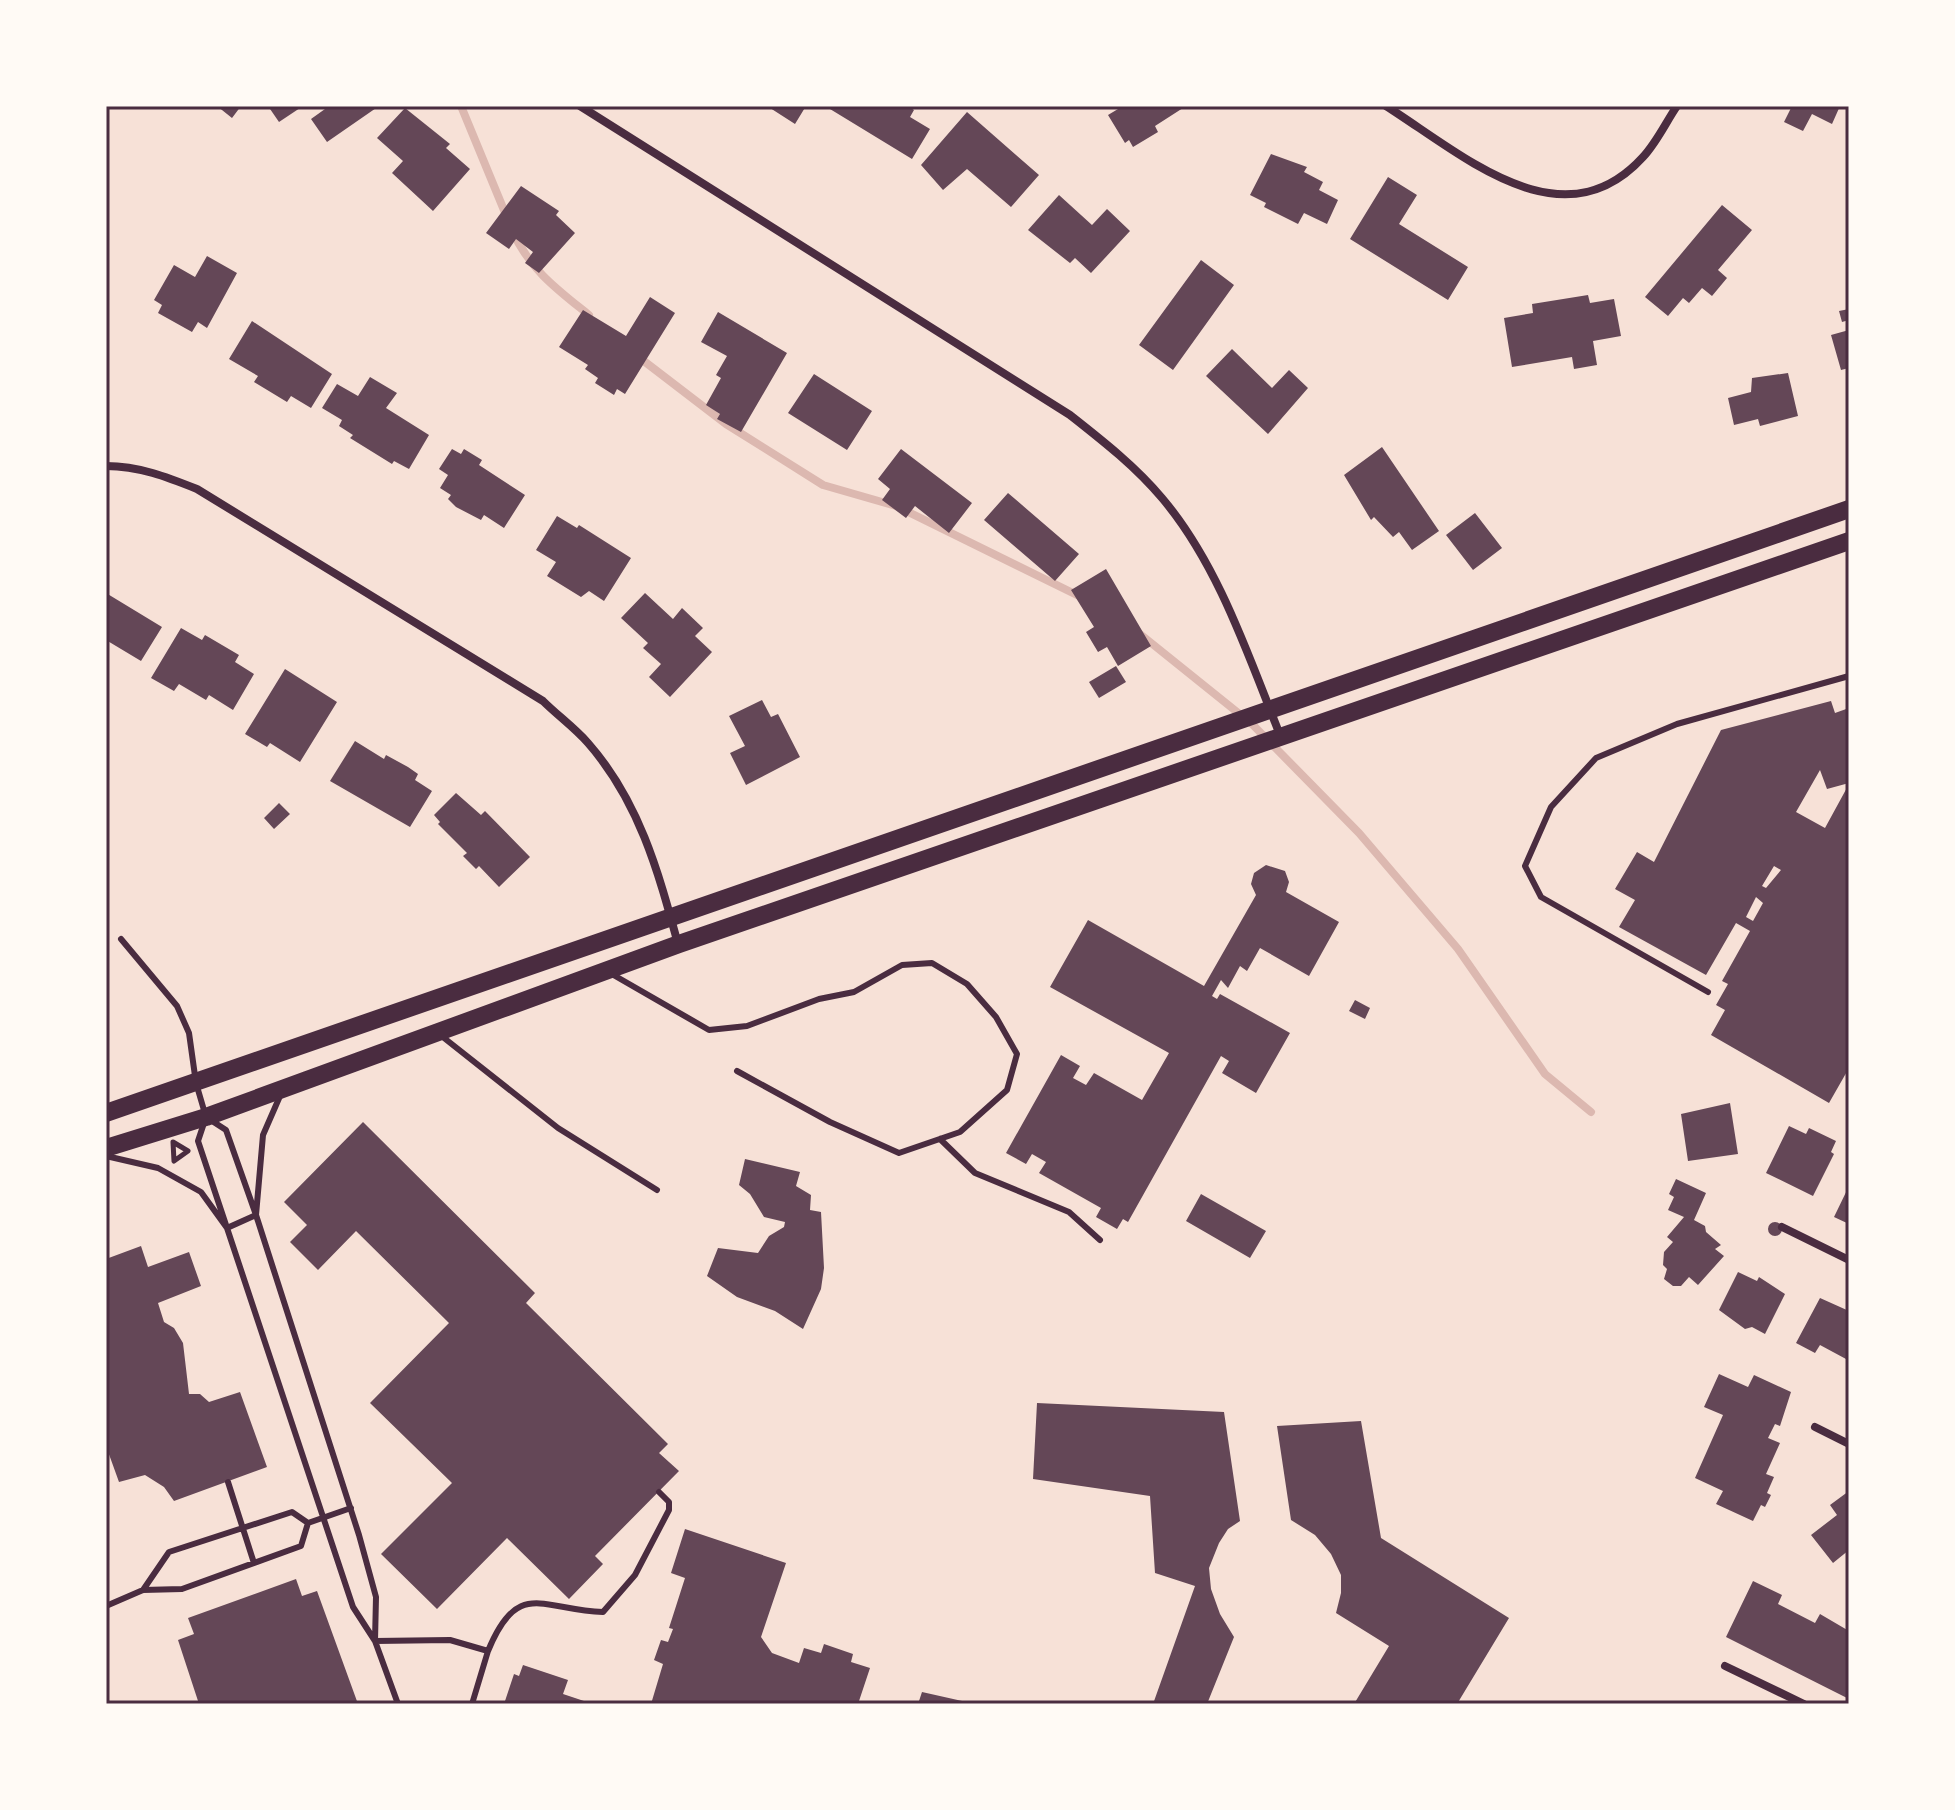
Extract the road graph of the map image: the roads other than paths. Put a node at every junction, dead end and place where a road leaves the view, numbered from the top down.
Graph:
1 (580, 106) edge
2 (1386, 106) edge
3 (1677, 106) edge
4 (106, 466) edge
5 (1849, 509) edge
6 (1849, 541) edge
7 (1849, 676) edge
8 (1270, 709) junction
9 (1281, 736) junction
10 (671, 916) junction
11 (121, 939) dead end
12 (679, 944) junction
13 (607, 971) junction
14 (1708, 992) dead end
15 (437, 1032) junction
16 (737, 1071) dead end
17 (196, 1083) junction
18 (284, 1088) junction
19 (106, 1113) edge
20 (206, 1117) junction
21 (940, 1139) junction
22 (106, 1148) edge
23 (106, 1156) edge
24 (657, 1190) dead end
25 (256, 1215) junction
26 (1782, 1227) dead end
27 (227, 1228) junction
28 (1100, 1240) dead end
29 (1849, 1260) edge
30 (1815, 1427) dead end
31 (1849, 1444) edge
32 (228, 1482) dead end
33 (659, 1492) dead end
34 (351, 1508) junction
35 (323, 1518) junction
36 (308, 1523) junction
37 (243, 1528) junction
38 (254, 1563) junction
39 (143, 1590) junction
40 (106, 1606) edge
41 (375, 1641) junction
42 (488, 1651) junction
43 (1725, 1666) dead end
44 (398, 1704) edge
45 (472, 1704) edge
46 (1804, 1704) edge

1 - 8 street
2 - 3 street
4 - 10 street
5 - 8 main road
6 - 9 main road
7 - 14 lane
8 - 9 street
8 - 10 main road
9 - 12 main road
10 - 12 street
10 - 17 main road
11 - 17 lane
12 - 13 main road
13 - 15 main road
13 - 21 lane
15 - 18 main road
15 - 24 lane
16 - 21 lane
17 - 19 main road
17 - 20 lane
18 - 20 main road
18 - 25 lane
20 - 22 main road
20 - 25 lane
20 - 27 lane
21 - 28 lane
23 - 27 lane
25 - 27 lane
25 - 34 lane
26 - 29 street
27 - 35 lane
30 - 31 street
32 - 37 lane
33 - 42 lane
34 - 35 lane
34 - 41 lane
35 - 36 lane
35 - 41 lane
36 - 37 lane
36 - 38 lane
37 - 38 lane
37 - 39 lane
38 - 39 lane
39 - 40 lane
41 - 42 lane
41 - 44 lane
42 - 45 lane
43 - 46 street

